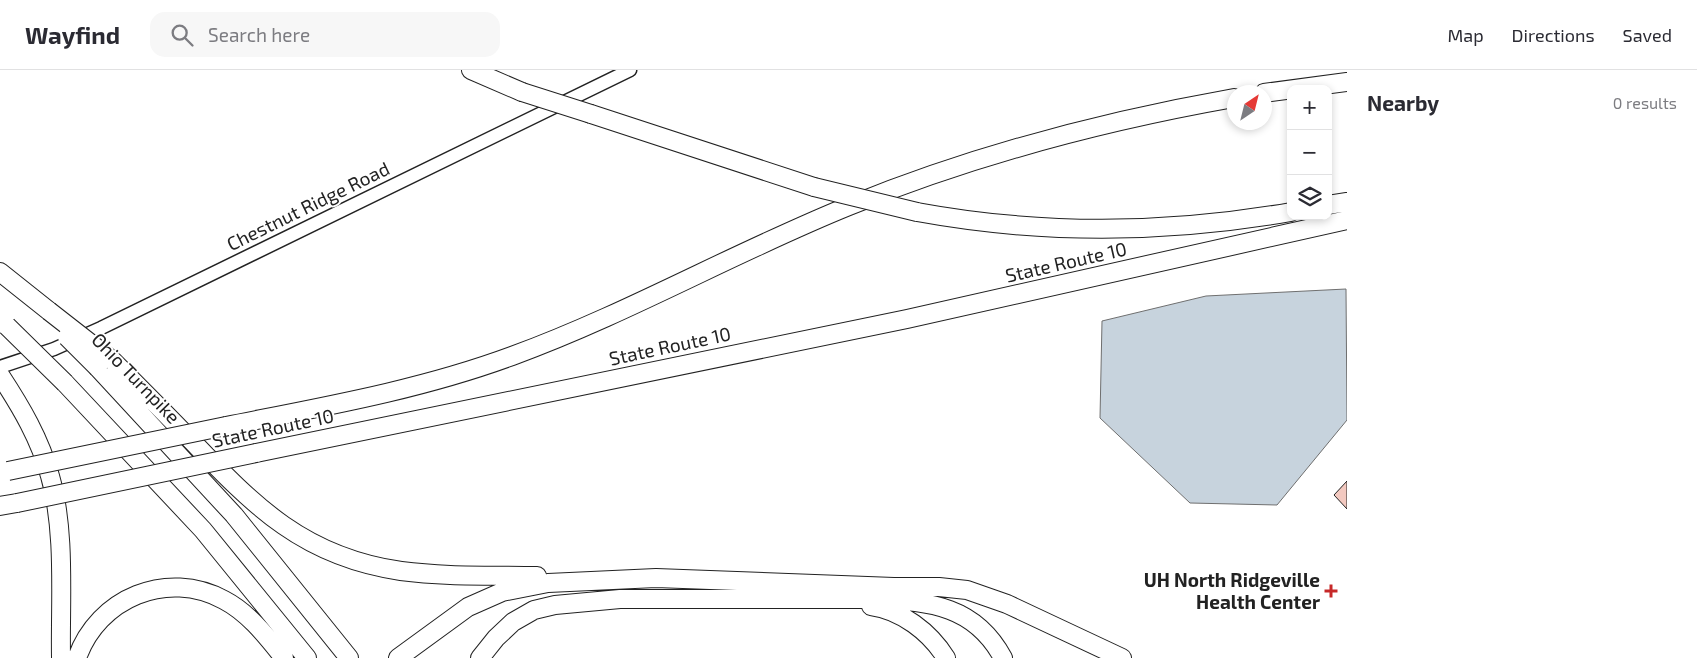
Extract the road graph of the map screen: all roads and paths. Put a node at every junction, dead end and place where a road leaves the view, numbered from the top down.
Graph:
1 (471, 70) edge
2 (630, 70) edge
3 (1347, 82) edge
4 (1272, 92) edge
5 (1227, 99) edge
6 (1347, 202) edge
7 (1332, 204) edge
8 (1287, 213) edge
9 (1347, 220) edge
10 (0, 273) edge
11 (4, 323) edge
12 (106, 365) junction
13 (0, 367) edge
14 (0, 375) edge
15 (4, 472) edge
16 (8, 504) edge
17 (600, 580) junction
18 (894, 587) junction
19 (620, 599) junction
20 (830, 600) junction
21 (347, 656) edge
22 (61, 658) edge
23 (77, 658) edge
24 (284, 658) edge
25 (307, 658) edge
26 (398, 658) edge
27 (411, 658) edge
28 (480, 658) edge
29 (946, 658) edge
30 (1003, 658) edge
31 (1014, 658) edge
32 (1122, 658) edge

1 - 8 highway, bridge
2 - 13 street, Chestnut Ridge Road
3 - 4 highway
5 - 15 highway, State Route 10, bridge
6 - 7 highway
9 - 16 highway, State Route 10, bridge
10 - 12 highway, Ohio Turnpike, bridge
11 - 25 highway, bridge
12 - 17 highway
12 - 21 highway, Ohio Turnpike
14 - 22 highway
17 - 18 highway
17 - 26 highway
18 - 31 highway
18 - 32 highway
19 - 20 highway
19 - 27 highway
19 - 28 highway
20 - 29 highway
20 - 30 highway
23 - 24 highway

